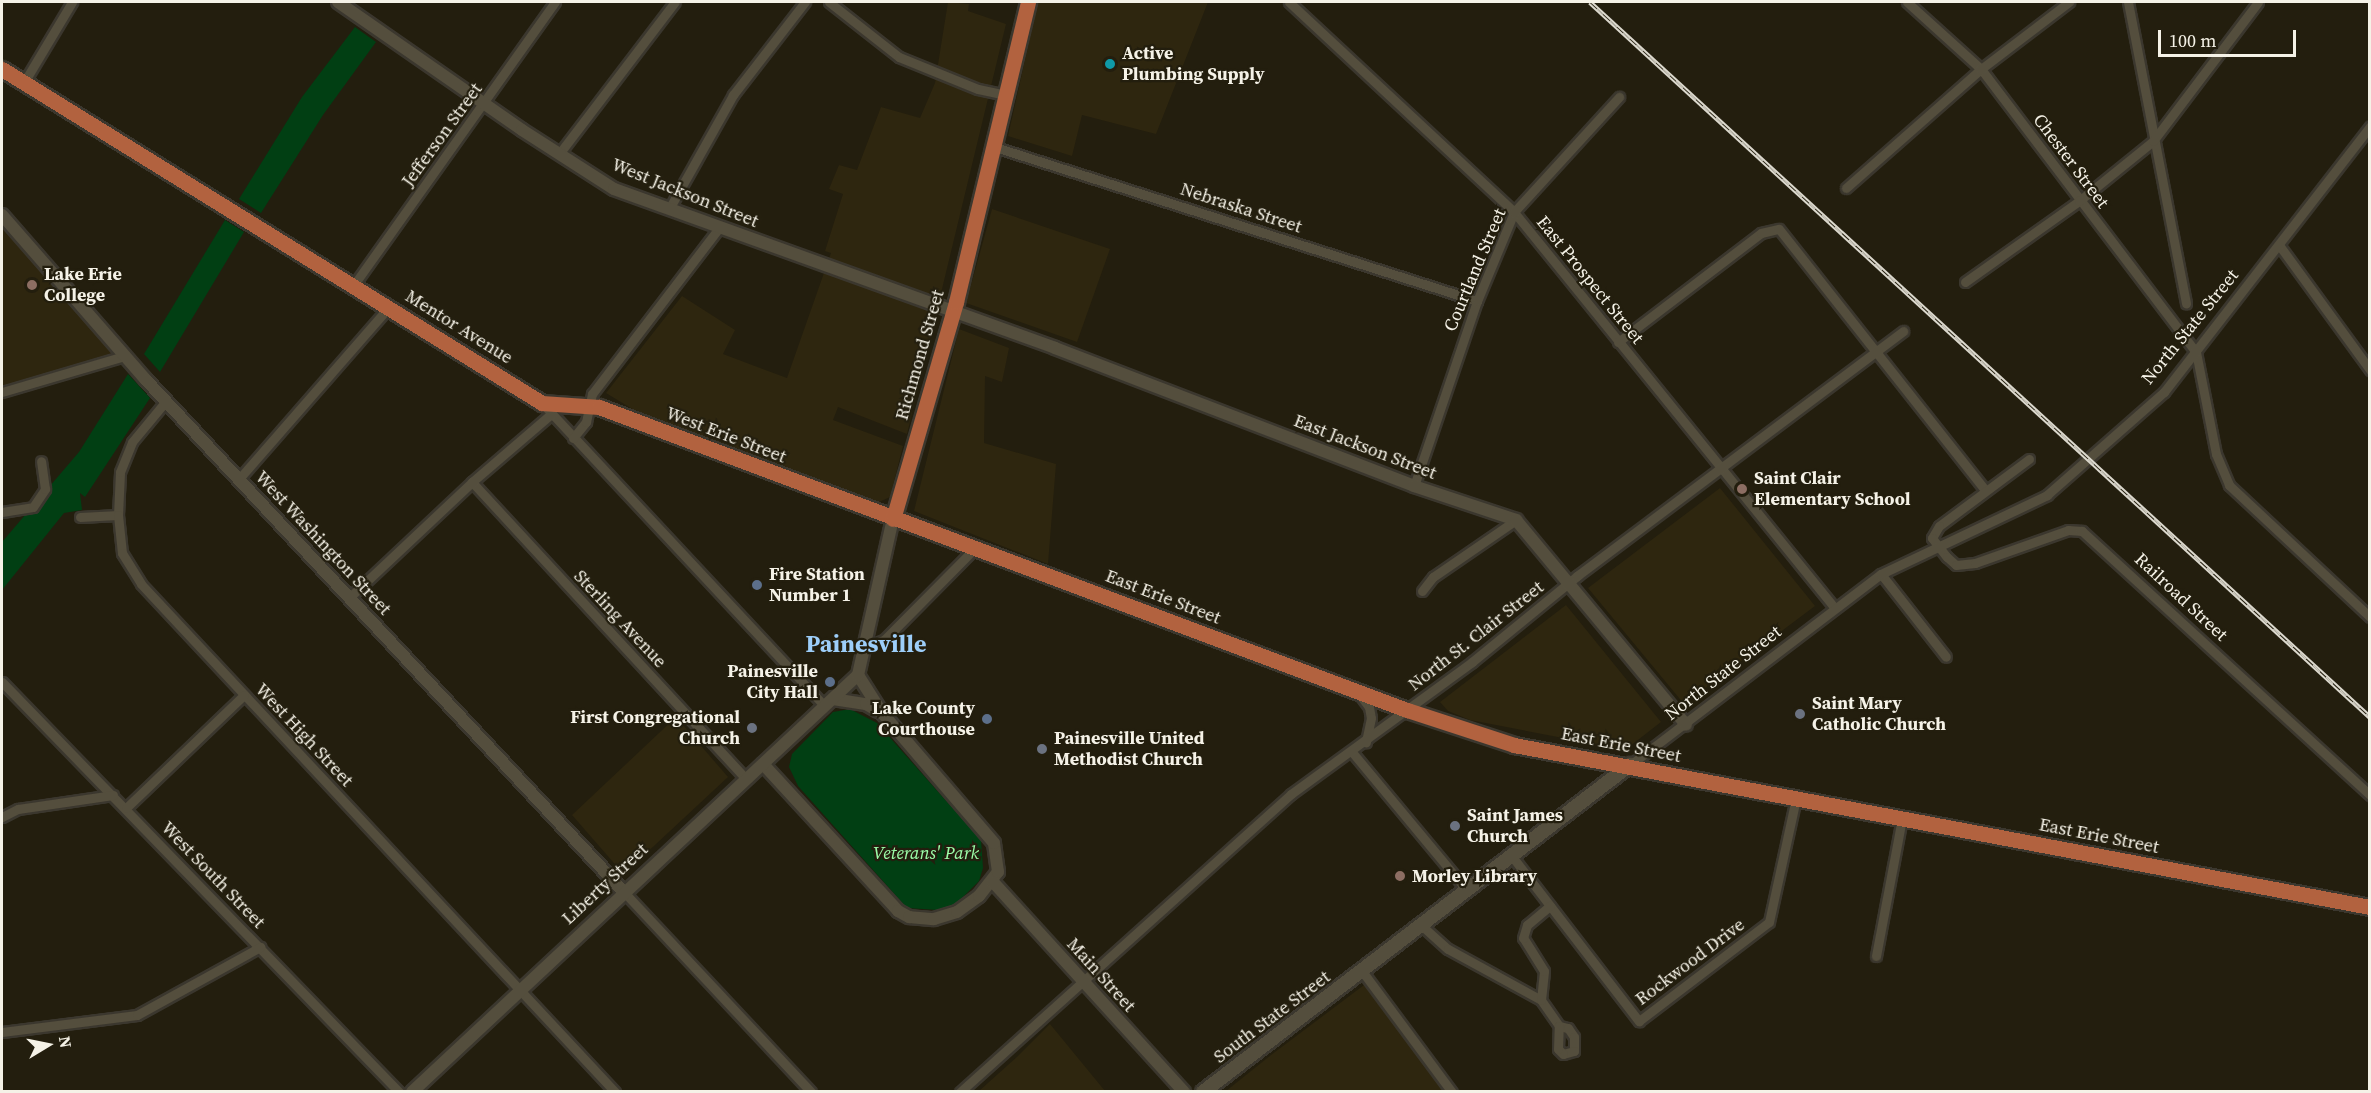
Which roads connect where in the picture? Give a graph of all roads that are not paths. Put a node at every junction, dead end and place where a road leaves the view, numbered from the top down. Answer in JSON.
{"nodes":[{"id":1,"x":72,"y":2,"type":"edge"},
{"id":2,"x":338,"y":2,"type":"edge"},
{"id":3,"x":555,"y":2,"type":"edge"},
{"id":4,"x":675,"y":2,"type":"edge"},
{"id":5,"x":804,"y":2,"type":"edge"},
{"id":6,"x":829,"y":2,"type":"edge"},
{"id":7,"x":1028,"y":2,"type":"edge"},
{"id":8,"x":1289,"y":2,"type":"edge"},
{"id":9,"x":1907,"y":2,"type":"edge"},
{"id":10,"x":2069,"y":2,"type":"edge"},
{"id":11,"x":2128,"y":2,"type":"edge"},
{"id":12,"x":2258,"y":2,"type":"edge"},
{"id":13,"x":2,"y":69,"type":"edge"},
{"id":14,"x":1981,"y":69,"type":"junction"},
{"id":15,"x":23,"y":84,"type":"junction"},
{"id":16,"x":1007,"y":94,"type":"junction"},
{"id":17,"x":1619,"y":97,"type":"dead end"},
{"id":18,"x":485,"y":104,"type":"junction"},
{"id":19,"x":2370,"y":126,"type":"edge"},
{"id":20,"x":2153,"y":141,"type":"junction"},
{"id":21,"x":995,"y":147,"type":"junction"},
{"id":22,"x":559,"y":154,"type":"junction"},
{"id":23,"x":1846,"y":188,"type":"dead end"},
{"id":24,"x":2079,"y":201,"type":"junction"},
{"id":25,"x":669,"y":209,"type":"junction"},
{"id":26,"x":1514,"y":212,"type":"junction"},
{"id":27,"x":2,"y":215,"type":"edge"},
{"id":28,"x":719,"y":228,"type":"junction"},
{"id":29,"x":2279,"y":245,"type":"junction"},
{"id":30,"x":1965,"y":282,"type":"dead end"},
{"id":31,"x":353,"y":286,"type":"junction"},
{"id":32,"x":1477,"y":301,"type":"junction"},
{"id":33,"x":2186,"y":303,"type":"dead end"},
{"id":34,"x":390,"y":306,"type":"junction"},
{"id":35,"x":952,"y":312,"type":"junction"},
{"id":36,"x":1903,"y":331,"type":"dead end"},
{"id":37,"x":1618,"y":342,"type":"junction"},
{"id":38,"x":1875,"y":349,"type":"junction"},
{"id":39,"x":2196,"y":352,"type":"junction"},
{"id":40,"x":124,"y":356,"type":"junction"},
{"id":41,"x":2370,"y":370,"type":"edge"},
{"id":42,"x":2,"y":392,"type":"edge"},
{"id":43,"x":166,"y":401,"type":"junction"},
{"id":44,"x":588,"y":406,"type":"junction"},
{"id":45,"x":546,"y":408,"type":"junction"},
{"id":46,"x":573,"y":438,"type":"junction"},
{"id":47,"x":2029,"y":459,"type":"dead end"},
{"id":48,"x":41,"y":461,"type":"dead end"},
{"id":49,"x":1721,"y":466,"type":"junction"},
{"id":50,"x":238,"y":480,"type":"junction"},
{"id":51,"x":472,"y":482,"type":"junction"},
{"id":52,"x":1413,"y":486,"type":"junction"},
{"id":53,"x":1986,"y":490,"type":"junction"},
{"id":54,"x":2,"y":512,"type":"edge"},
{"id":55,"x":117,"y":515,"type":"junction"},
{"id":56,"x":80,"y":517,"type":"dead end"},
{"id":57,"x":893,"y":519,"type":"junction"},
{"id":58,"x":1516,"y":520,"type":"junction"},
{"id":59,"x":1941,"y":546,"type":"junction"},
{"id":60,"x":976,"y":547,"type":"junction"},
{"id":61,"x":1881,"y":574,"type":"junction"},
{"id":62,"x":1569,"y":584,"type":"junction"},
{"id":63,"x":1422,"y":591,"type":"dead end"},
{"id":64,"x":350,"y":597,"type":"junction"},
{"id":65,"x":1834,"y":607,"type":"junction"},
{"id":66,"x":2370,"y":617,"type":"edge"},
{"id":67,"x":864,"y":648,"type":"junction"},
{"id":68,"x":1946,"y":657,"type":"dead end"},
{"id":69,"x":858,"y":675,"type":"junction"},
{"id":70,"x":2,"y":682,"type":"edge"},
{"id":71,"x":1356,"y":691,"type":"junction"},
{"id":72,"x":244,"y":695,"type":"junction"},
{"id":73,"x":829,"y":702,"type":"junction"},
{"id":74,"x":1407,"y":710,"type":"junction"},
{"id":75,"x":882,"y":713,"type":"junction"},
{"id":76,"x":1686,"y":725,"type":"junction"},
{"id":77,"x":1366,"y":742,"type":"junction"},
{"id":78,"x":1352,"y":752,"type":"junction"},
{"id":79,"x":763,"y":764,"type":"junction"},
{"id":80,"x":1630,"y":765,"type":"junction"},
{"id":81,"x":745,"y":778,"type":"junction"},
{"id":82,"x":113,"y":795,"type":"junction"},
{"id":83,"x":2370,"y":795,"type":"edge"},
{"id":84,"x":1796,"y":798,"type":"junction"},
{"id":85,"x":126,"y":808,"type":"junction"},
{"id":86,"x":2,"y":817,"type":"edge"},
{"id":87,"x":1902,"y":819,"type":"junction"},
{"id":88,"x":1511,"y":855,"type":"junction"},
{"id":89,"x":993,"y":882,"type":"junction"},
{"id":90,"x":1465,"y":888,"type":"junction"},
{"id":91,"x":623,"y":891,"type":"junction"},
{"id":92,"x":1550,"y":906,"type":"junction"},
{"id":93,"x":2370,"y":907,"type":"edge"},
{"id":94,"x":1421,"y":925,"type":"junction"},
{"id":95,"x":260,"y":947,"type":"junction"},
{"id":96,"x":1876,"y":956,"type":"dead end"},
{"id":97,"x":1362,"y":971,"type":"junction"},
{"id":98,"x":1083,"y":983,"type":"junction"},
{"id":99,"x":519,"y":990,"type":"junction"},
{"id":100,"x":1541,"y":1000,"type":"junction"},
{"id":101,"x":1559,"y":1026,"type":"dead end"},
{"id":102,"x":2,"y":1032,"type":"edge"},
{"id":103,"x":399,"y":1092,"type":"edge"},
{"id":104,"x":412,"y":1092,"type":"edge"},
{"id":105,"x":615,"y":1092,"type":"edge"},
{"id":106,"x":811,"y":1092,"type":"edge"},
{"id":107,"x":960,"y":1092,"type":"edge"},
{"id":108,"x":1184,"y":1092,"type":"edge"},
{"id":109,"x":1203,"y":1092,"type":"edge"},
{"id":110,"x":1452,"y":1092,"type":"edge"}],
"edges":[{"from":1,"to":15,"type":"street"},
{"from":2,"to":18,"type":"street","name":"West Jackson Street"},
{"from":3,"to":18,"type":"street","name":"Jefferson Street"},
{"from":4,"to":22,"type":"street"},
{"from":5,"to":25,"type":"street"},
{"from":6,"to":16,"type":"street"},
{"from":7,"to":16,"type":"main road","name":"Richmond Street"},
{"from":8,"to":26,"type":"street","name":"East Prospect Street"},
{"from":9,"to":14,"type":"street","name":"Chester Street"},
{"from":10,"to":14,"type":"street"},
{"from":11,"to":20,"type":"street"},
{"from":12,"to":20,"type":"street"},
{"from":13,"to":15,"type":"main road","name":"Mentor Avenue"},
{"from":14,"to":23,"type":"street"},
{"from":14,"to":24,"type":"street","name":"Chester Street"},
{"from":15,"to":31,"type":"main road","name":"Mentor Avenue"},
{"from":16,"to":21,"type":"main road","name":"Richmond Street"},
{"from":17,"to":26,"type":"street","name":"Courtland Street"},
{"from":18,"to":22,"type":"street","name":"West Jackson Street"},
{"from":18,"to":31,"type":"street","name":"Jefferson Street"},
{"from":19,"to":29,"type":"street","name":"North State Street"},
{"from":20,"to":24,"type":"street"},
{"from":20,"to":33,"type":"street"},
{"from":21,"to":32,"type":"street","name":"Nebraska Street"},
{"from":21,"to":35,"type":"main road","name":"Richmond Street"},
{"from":22,"to":25,"type":"street","name":"West Jackson Street"},
{"from":24,"to":30,"type":"street"},
{"from":24,"to":39,"type":"street","name":"Chester Street"},
{"from":25,"to":28,"type":"street","name":"West Jackson Street"},
{"from":26,"to":32,"type":"street","name":"Courtland Street"},
{"from":26,"to":37,"type":"street","name":"East Prospect Street"},
{"from":27,"to":40,"type":"street","name":"West Washington Street"},
{"from":28,"to":35,"type":"street","name":"West Jackson Street"},
{"from":28,"to":44,"type":"street"},
{"from":29,"to":39,"type":"street","name":"North State Street"},
{"from":29,"to":41,"type":"street"},
{"from":31,"to":34,"type":"main road","name":"Mentor Avenue"},
{"from":32,"to":52,"type":"street","name":"Courtland Street"},
{"from":34,"to":45,"type":"main road","name":"Mentor Avenue"},
{"from":34,"to":50,"type":"street"},
{"from":35,"to":52,"type":"street","name":"East Jackson Street"},
{"from":35,"to":57,"type":"main road","name":"Richmond Street"},
{"from":36,"to":38,"type":"street","name":"North St. Clair Street"},
{"from":37,"to":38,"type":"street"},
{"from":37,"to":49,"type":"street","name":"East Prospect Street"},
{"from":38,"to":49,"type":"street","name":"North St. Clair Street"},
{"from":38,"to":53,"type":"street"},
{"from":39,"to":59,"type":"street","name":"North State Street"},
{"from":39,"to":66,"type":"street"},
{"from":40,"to":42,"type":"street"},
{"from":40,"to":43,"type":"street","name":"West Washington Street"},
{"from":43,"to":50,"type":"street","name":"West Washington Street"},
{"from":43,"to":55,"type":"street","name":"West High Street"},
{"from":44,"to":45,"type":"main road","name":"West Erie Street"},
{"from":44,"to":46,"type":"street"},
{"from":44,"to":57,"type":"main road","name":"West Erie Street"},
{"from":45,"to":46,"type":"street","name":"Mentor Avenue"},
{"from":45,"to":51,"type":"street"},
{"from":46,"to":73,"type":"street","name":"Mentor Avenue"},
{"from":47,"to":53,"type":"street"},
{"from":48,"to":54,"type":"street"},
{"from":49,"to":62,"type":"street","name":"North St. Clair Street"},
{"from":49,"to":65,"type":"street","name":"East Prospect Street"},
{"from":50,"to":64,"type":"street","name":"West Washington Street"},
{"from":51,"to":64,"type":"street"},
{"from":51,"to":81,"type":"street","name":"Sterling Avenue"},
{"from":52,"to":58,"type":"street","name":"East Jackson Street"},
{"from":53,"to":59,"type":"street"},
{"from":55,"to":56,"type":"street"},
{"from":55,"to":72,"type":"street","name":"West High Street"},
{"from":57,"to":60,"type":"main road","name":"East Erie Street"},
{"from":57,"to":67,"type":"street","name":"Richmond Street"},
{"from":58,"to":62,"type":"street"},
{"from":58,"to":63,"type":"street"},
{"from":59,"to":61,"type":"street","name":"North State Street"},
{"from":59,"to":83,"type":"street","name":"Railroad Street"},
{"from":60,"to":67,"type":"street"},
{"from":60,"to":71,"type":"main road","name":"East Erie Street"},
{"from":61,"to":65,"type":"street","name":"North State Street"},
{"from":61,"to":68,"type":"street"},
{"from":62,"to":74,"type":"street","name":"North St. Clair Street"},
{"from":62,"to":76,"type":"street"},
{"from":64,"to":91,"type":"street","name":"West Washington Street"},
{"from":65,"to":76,"type":"street","name":"North State Street"},
{"from":67,"to":69,"type":"street","name":"Richmond Street"},
{"from":69,"to":73,"type":"street"},
{"from":69,"to":75,"type":"street"},
{"from":70,"to":82,"type":"street","name":"West South Street"},
{"from":71,"to":74,"type":"main road","name":"East Erie Street"},
{"from":71,"to":77,"type":"street"},
{"from":72,"to":85,"type":"street"},
{"from":72,"to":99,"type":"street","name":"West High Street"},
{"from":73,"to":75,"type":"street"},
{"from":73,"to":79,"type":"street","name":"Liberty Street"},
{"from":74,"to":77,"type":"street","name":"North St. Clair Street"},
{"from":74,"to":80,"type":"main road","name":"East Erie Street"},
{"from":75,"to":89,"type":"street"},
{"from":76,"to":80,"type":"street","name":"North State Street"},
{"from":77,"to":78,"type":"street","name":"North St. Clair Street"},
{"from":78,"to":90,"type":"street"},
{"from":78,"to":98,"type":"street","name":"North St. Clair Street"},
{"from":79,"to":81,"type":"street","name":"Liberty Street"},
{"from":79,"to":89,"type":"street"},
{"from":80,"to":84,"type":"main road","name":"East Erie Street"},
{"from":80,"to":88,"type":"main road","name":"North State Street"},
{"from":81,"to":91,"type":"street","name":"Liberty Street"},
{"from":82,"to":85,"type":"street","name":"West South Street"},
{"from":82,"to":86,"type":"street"},
{"from":84,"to":87,"type":"main road","name":"East Erie Street"},
{"from":84,"to":92,"type":"street","name":"Rockwood Drive"},
{"from":85,"to":95,"type":"street","name":"West South Street"},
{"from":87,"to":93,"type":"main road","name":"East Erie Street"},
{"from":87,"to":96,"type":"street"},
{"from":88,"to":90,"type":"main road","name":"North State Street"},
{"from":88,"to":92,"type":"street","name":"Rockwood Drive"},
{"from":89,"to":98,"type":"street","name":"Main Street"},
{"from":90,"to":94,"type":"main road","name":"North State Street"},
{"from":91,"to":99,"type":"street","name":"Liberty Street"},
{"from":91,"to":106,"type":"street"},
{"from":92,"to":100,"type":"street"},
{"from":94,"to":97,"type":"main road","name":"North State Street"},
{"from":94,"to":100,"type":"street"},
{"from":95,"to":102,"type":"street"},
{"from":95,"to":103,"type":"street","name":"West South Street"},
{"from":97,"to":109,"type":"main road","name":"South State Street"},
{"from":97,"to":110,"type":"street"},
{"from":98,"to":107,"type":"street","name":"North St. Clair Street"},
{"from":98,"to":108,"type":"street","name":"Main Street"},
{"from":99,"to":104,"type":"street","name":"Liberty Street"},
{"from":99,"to":105,"type":"street","name":"West High Street"},
{"from":100,"to":101,"type":"street"}]}
